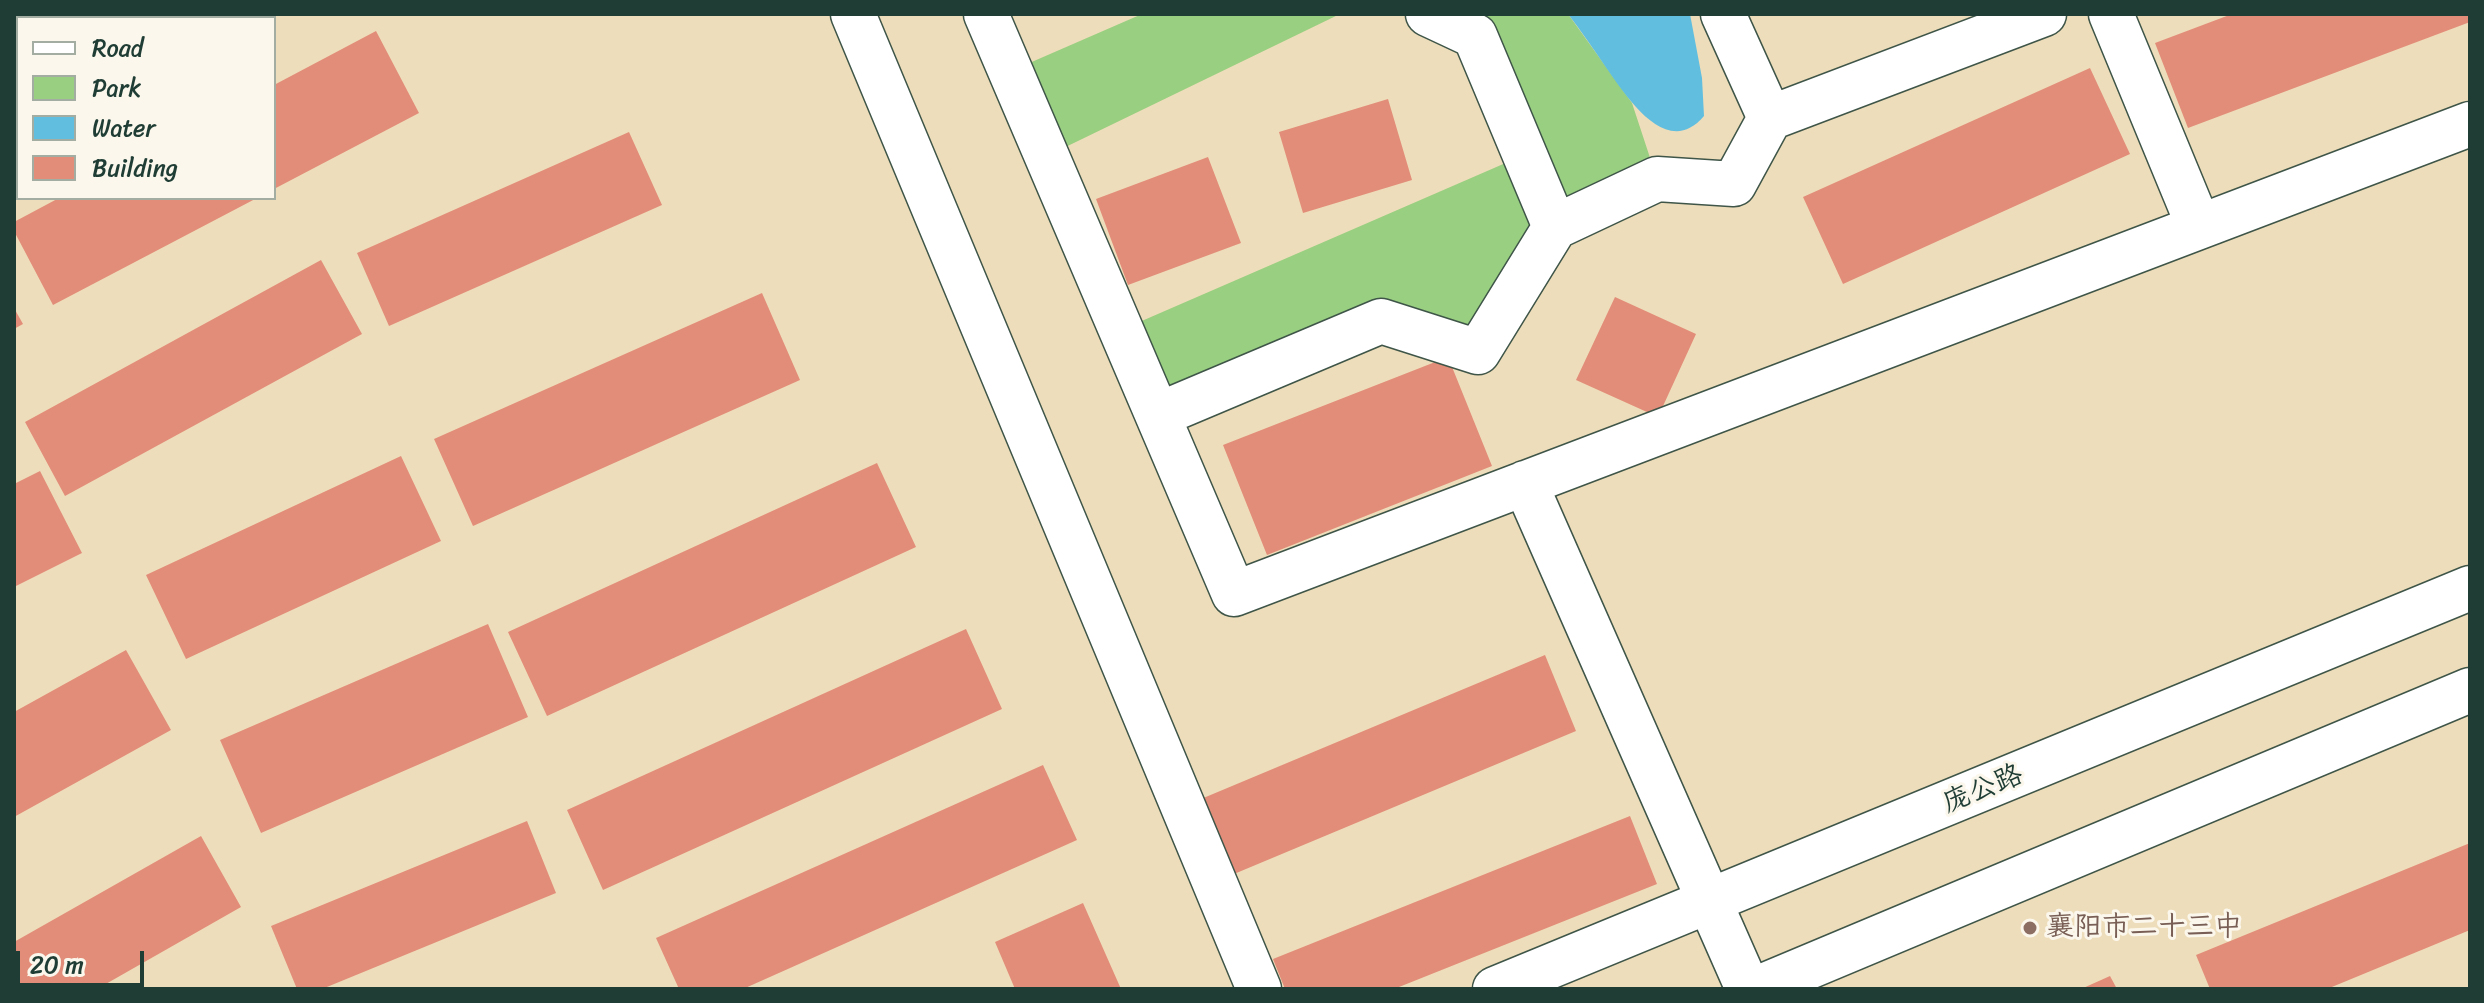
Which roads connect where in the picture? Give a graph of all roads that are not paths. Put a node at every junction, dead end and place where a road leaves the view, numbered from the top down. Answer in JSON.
{"nodes":[{"id":1,"x":853,"y":14,"type":"edge"},
{"id":2,"x":986,"y":14,"type":"edge"},
{"id":3,"x":1428,"y":14,"type":"edge"},
{"id":4,"x":1723,"y":14,"type":"edge"},
{"id":5,"x":2044,"y":14,"type":"edge"},
{"id":6,"x":2111,"y":14,"type":"edge"},
{"id":7,"x":1770,"y":118,"type":"junction"},
{"id":8,"x":2470,"y":124,"type":"edge"},
{"id":9,"x":1555,"y":227,"type":"junction"},
{"id":10,"x":2199,"y":227,"type":"junction"},
{"id":11,"x":1158,"y":415,"type":"junction"},
{"id":12,"x":1525,"y":483,"type":"junction"},
{"id":13,"x":2470,"y":588,"type":"edge"},
{"id":14,"x":2470,"y":690,"type":"edge"},
{"id":15,"x":1710,"y":902,"type":"junction"},
{"id":16,"x":1259,"y":989,"type":"edge"},
{"id":17,"x":1495,"y":989,"type":"edge"},
{"id":18,"x":1748,"y":989,"type":"edge"},
{"id":19,"x":1756,"y":989,"type":"edge"}],
"edges":[{"from":1,"to":16,"type":"main road"},
{"from":2,"to":11,"type":"main road"},
{"from":3,"to":9,"type":"main road"},
{"from":4,"to":7,"type":"main road"},
{"from":5,"to":7,"type":"main road"},
{"from":6,"to":10,"type":"main road"},
{"from":7,"to":9,"type":"main road"},
{"from":8,"to":10,"type":"main road"},
{"from":9,"to":11,"type":"main road"},
{"from":10,"to":12,"type":"main road"},
{"from":11,"to":12,"type":"main road"},
{"from":12,"to":15,"type":"main road"},
{"from":13,"to":15,"type":"main road","name":"庞公路"},
{"from":14,"to":19,"type":"main road"},
{"from":15,"to":17,"type":"main road","name":"庞公路"},
{"from":15,"to":18,"type":"main road"}]}
